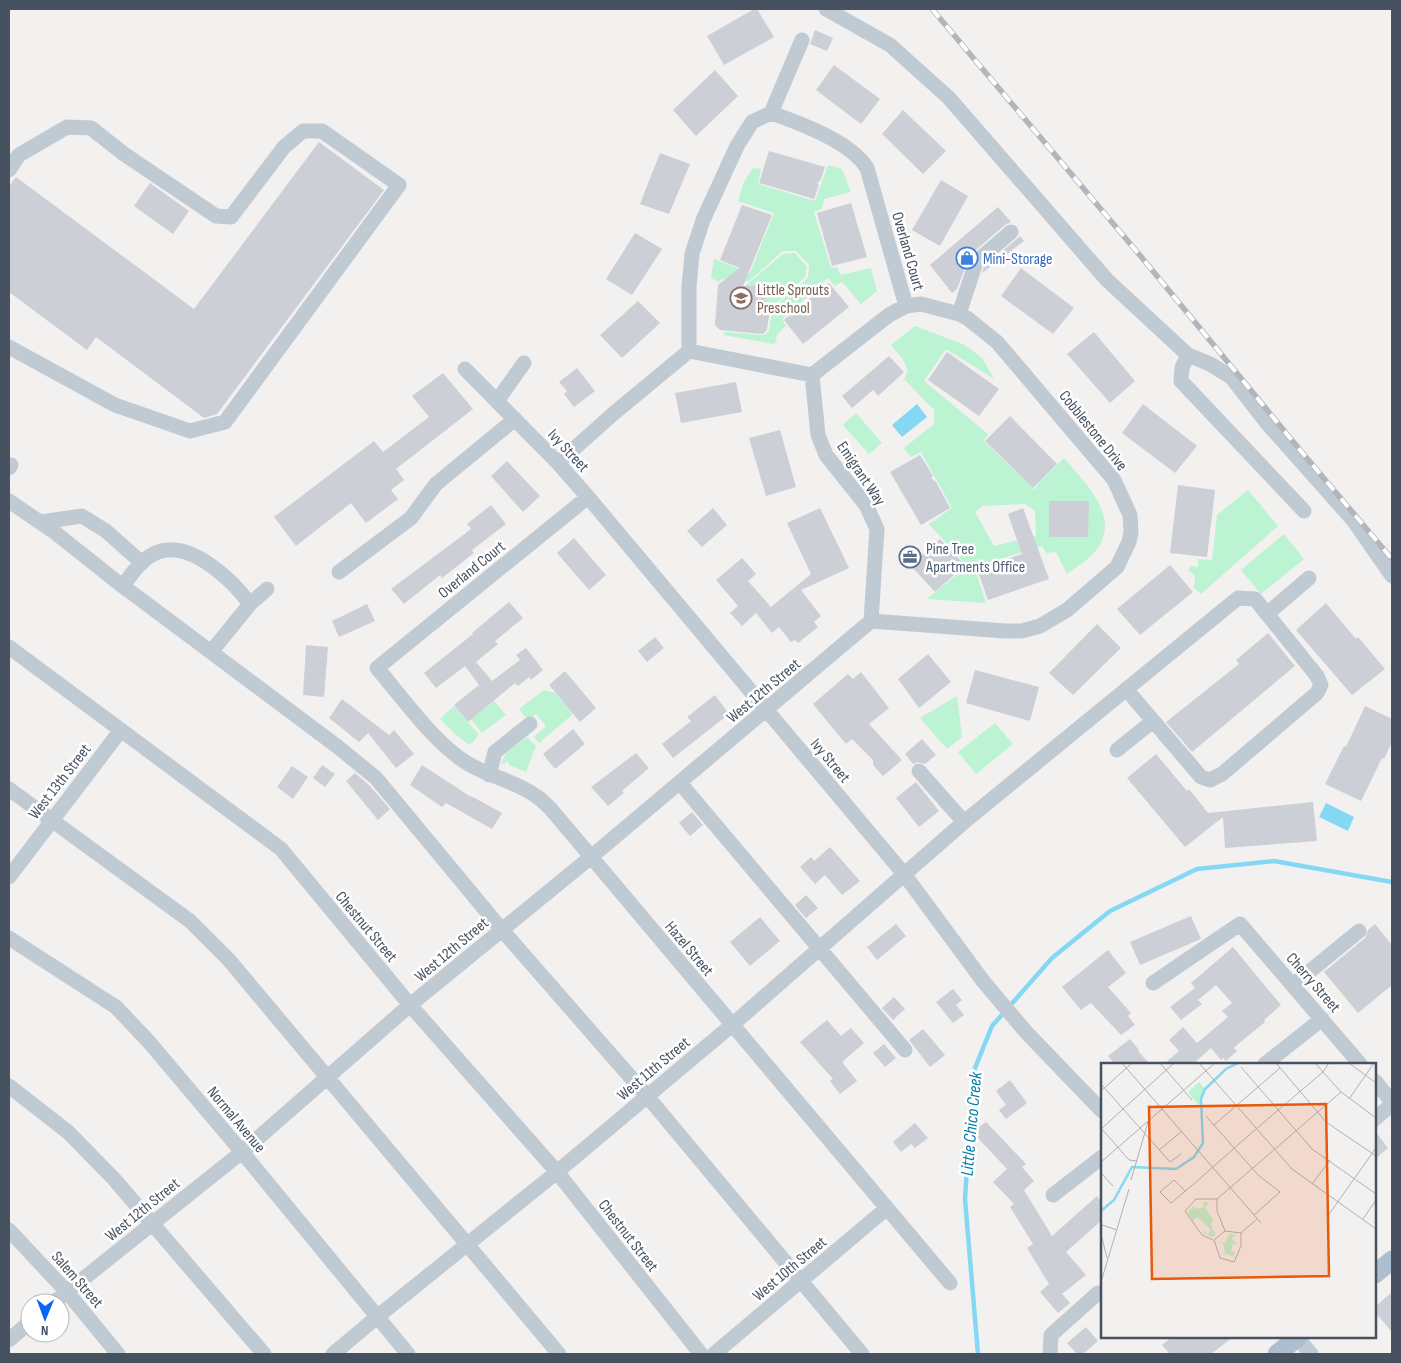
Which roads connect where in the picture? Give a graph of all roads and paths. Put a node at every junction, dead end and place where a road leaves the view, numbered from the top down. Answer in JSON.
{"nodes":[{"id":1,"x":826,"y":9,"type":"edge"},
{"id":2,"x":802,"y":40,"type":"dead end"},
{"id":3,"x":771,"y":113,"type":"junction"},
{"id":4,"x":9,"y":170,"type":"edge"},
{"id":5,"x":1011,"y":232,"type":"dead end"},
{"id":6,"x":906,"y":306,"type":"junction"},
{"id":7,"x":959,"y":314,"type":"junction"},
{"id":8,"x":9,"y":347,"type":"edge"},
{"id":9,"x":689,"y":351,"type":"junction"},
{"id":10,"x":1188,"y":355,"type":"junction"},
{"id":11,"x":524,"y":363,"type":"dead end"},
{"id":12,"x":465,"y":370,"type":"dead end"},
{"id":13,"x":812,"y":375,"type":"junction"},
{"id":14,"x":497,"y":401,"type":"junction"},
{"id":15,"x":515,"y":419,"type":"junction"},
{"id":16,"x":558,"y":463,"type":"junction"},
{"id":17,"x":588,"y":496,"type":"junction"},
{"id":18,"x":9,"y":501,"type":"edge"},
{"id":19,"x":1304,"y":511,"type":"dead end"},
{"id":20,"x":40,"y":522,"type":"junction"},
{"id":21,"x":142,"y":562,"type":"junction"},
{"id":22,"x":339,"y":572,"type":"dead end"},
{"id":23,"x":1392,"y":576,"type":"edge"},
{"id":24,"x":1309,"y":578,"type":"dead end"},
{"id":25,"x":123,"y":586,"type":"junction"},
{"id":26,"x":267,"y":589,"type":"dead end"},
{"id":27,"x":250,"y":604,"type":"junction"},
{"id":28,"x":1267,"y":614,"type":"junction"},
{"id":29,"x":871,"y":621,"type":"junction"},
{"id":30,"x":9,"y":647,"type":"edge"},
{"id":31,"x":211,"y":652,"type":"junction"},
{"id":32,"x":377,"y":668,"type":"joint"},
{"id":33,"x":1126,"y":689,"type":"junction"},
{"id":34,"x":766,"y":710,"type":"junction"},
{"id":35,"x":1153,"y":720,"type":"junction"},
{"id":36,"x":530,"y":724,"type":"dead end"},
{"id":37,"x":120,"y":730,"type":"junction"},
{"id":38,"x":1117,"y":750,"type":"dead end"},
{"id":39,"x":919,"y":771,"type":"dead end"},
{"id":40,"x":489,"y":774,"type":"junction"},
{"id":41,"x":680,"y":783,"type":"junction"},
{"id":42,"x":9,"y":789,"type":"edge"},
{"id":43,"x":50,"y":820,"type":"junction"},
{"id":44,"x":964,"y":822,"type":"junction"},
{"id":45,"x":591,"y":857,"type":"junction"},
{"id":46,"x":904,"y":874,"type":"junction"},
{"id":47,"x":9,"y":877,"type":"edge"},
{"id":48,"x":502,"y":930,"type":"junction"},
{"id":49,"x":1359,"y":931,"type":"dead end"},
{"id":50,"x":9,"y":938,"type":"edge"},
{"id":51,"x":819,"y":948,"type":"junction"},
{"id":52,"x":1154,"y":983,"type":"dead end"},
{"id":53,"x":1293,"y":985,"type":"junction"},
{"id":54,"x":410,"y":1005,"type":"junction"},
{"id":55,"x":1322,"y":1019,"type":"junction"},
{"id":56,"x":732,"y":1025,"type":"junction"},
{"id":57,"x":905,"y":1050,"type":"dead end"},
{"id":58,"x":1266,"y":1063,"type":"edge"},
{"id":59,"x":1359,"y":1063,"type":"edge"},
{"id":60,"x":326,"y":1078,"type":"junction"},
{"id":61,"x":1376,"y":1082,"type":"edge"},
{"id":62,"x":9,"y":1086,"type":"edge"},
{"id":63,"x":648,"y":1096,"type":"junction"},
{"id":64,"x":1392,"y":1103,"type":"edge"},
{"id":65,"x":1101,"y":1110,"type":"edge"},
{"id":66,"x":1376,"y":1117,"type":"edge"},
{"id":67,"x":242,"y":1152,"type":"junction"},
{"id":68,"x":1101,"y":1158,"type":"edge"},
{"id":69,"x":558,"y":1172,"type":"junction"},
{"id":70,"x":1053,"y":1194,"type":"dead end"},
{"id":71,"x":887,"y":1208,"type":"junction"},
{"id":72,"x":151,"y":1224,"type":"junction"},
{"id":73,"x":9,"y":1230,"type":"edge"},
{"id":74,"x":467,"y":1245,"type":"junction"},
{"id":75,"x":1392,"y":1260,"type":"edge"},
{"id":76,"x":1376,"y":1273,"type":"edge"},
{"id":77,"x":801,"y":1281,"type":"junction"},
{"id":78,"x":950,"y":1283,"type":"dead end"},
{"id":79,"x":67,"y":1292,"type":"junction"},
{"id":80,"x":1098,"y":1293,"type":"dead end"},
{"id":81,"x":377,"y":1317,"type":"junction"},
{"id":82,"x":20,"y":1331,"type":"edge"},
{"id":83,"x":1296,"y":1338,"type":"edge"},
{"id":84,"x":1298,"y":1338,"type":"edge"},
{"id":85,"x":9,"y":1340,"type":"edge"},
{"id":86,"x":118,"y":1354,"type":"edge"},
{"id":87,"x":264,"y":1354,"type":"edge"},
{"id":88,"x":334,"y":1354,"type":"edge"},
{"id":89,"x":408,"y":1354,"type":"edge"},
{"id":90,"x":560,"y":1354,"type":"edge"},
{"id":91,"x":701,"y":1354,"type":"edge"},
{"id":92,"x":714,"y":1354,"type":"edge"},
{"id":93,"x":862,"y":1354,"type":"edge"},
{"id":94,"x":1050,"y":1354,"type":"edge"},
{"id":95,"x":1277,"y":1354,"type":"edge"},
{"id":96,"x":1311,"y":1354,"type":"edge"}],
"edges":[{"from":1,"to":10,"type":"street"},
{"from":2,"to":3,"type":"street"},
{"from":3,"to":6,"type":"street","name":"Overland Court"},
{"from":3,"to":9,"type":"street"},
{"from":4,"to":8,"type":"street"},
{"from":5,"to":7,"type":"street"},
{"from":6,"to":7,"type":"street","name":"Cobblestone Drive"},
{"from":6,"to":13,"type":"street","name":"Overland Court"},
{"from":7,"to":29,"type":"street","name":"Cobblestone Drive"},
{"from":9,"to":13,"type":"street"},
{"from":9,"to":16,"type":"street"},
{"from":10,"to":19,"type":"street"},
{"from":10,"to":23,"type":"street"},
{"from":11,"to":14,"type":"street"},
{"from":12,"to":14,"type":"street","name":"Ivy Street"},
{"from":13,"to":29,"type":"street","name":"Emigrant Way"},
{"from":14,"to":15,"type":"street","name":"Ivy Street"},
{"from":15,"to":16,"type":"street","name":"Ivy Street"},
{"from":15,"to":22,"type":"street"},
{"from":16,"to":17,"type":"street","name":"Ivy Street"},
{"from":17,"to":32,"type":"street","name":"Overland Court"},
{"from":17,"to":34,"type":"street","name":"Ivy Street"},
{"from":18,"to":20,"type":"street"},
{"from":20,"to":21,"type":"street"},
{"from":20,"to":25,"type":"street"},
{"from":21,"to":25,"type":"street"},
{"from":21,"to":27,"type":"street"},
{"from":24,"to":28,"type":"street"},
{"from":25,"to":31,"type":"street"},
{"from":26,"to":27,"type":"street"},
{"from":27,"to":31,"type":"street"},
{"from":28,"to":33,"type":"street","name":"West 11th Street"},
{"from":28,"to":35,"type":"street","name":"West 11th Street"},
{"from":29,"to":34,"type":"street","name":"West 12th Street"},
{"from":30,"to":37,"type":"street","name":"Chestnut Street"},
{"from":31,"to":48,"type":"street"},
{"from":32,"to":40,"type":"street","name":"Hazel Street"},
{"from":33,"to":35,"type":"street"},
{"from":33,"to":44,"type":"street","name":"West 11th Street"},
{"from":34,"to":41,"type":"street","name":"West 12th Street"},
{"from":34,"to":46,"type":"street","name":"Ivy Street"},
{"from":35,"to":38,"type":"street"},
{"from":36,"to":40,"type":"street"},
{"from":37,"to":43,"type":"street","name":"West 13th Street"},
{"from":37,"to":54,"type":"street","name":"Chestnut Street"},
{"from":39,"to":44,"type":"street"},
{"from":40,"to":45,"type":"street","name":"Hazel Street"},
{"from":41,"to":45,"type":"street","name":"West 12th Street"},
{"from":41,"to":51,"type":"street"},
{"from":42,"to":43,"type":"street"},
{"from":43,"to":47,"type":"street","name":"West 13th Street"},
{"from":43,"to":60,"type":"street"},
{"from":44,"to":46,"type":"street","name":"West 11th Street"},
{"from":45,"to":48,"type":"street","name":"West 12th Street"},
{"from":45,"to":56,"type":"street","name":"Hazel Street"},
{"from":46,"to":51,"type":"street","name":"West 11th Street"},
{"from":46,"to":65,"type":"street","name":"Ivy Street"},
{"from":48,"to":54,"type":"street","name":"West 12th Street"},
{"from":48,"to":63,"type":"street"},
{"from":49,"to":53,"type":"street"},
{"from":50,"to":67,"type":"street","name":"Normal Avenue"},
{"from":51,"to":56,"type":"street","name":"West 11th Street"},
{"from":51,"to":57,"type":"street"},
{"from":52,"to":53,"type":"street","name":"Cherry Street"},
{"from":53,"to":55,"type":"street","name":"Cherry Street"},
{"from":54,"to":60,"type":"street","name":"West 12th Street"},
{"from":54,"to":69,"type":"street","name":"Chestnut Street"},
{"from":55,"to":58,"type":"street"},
{"from":55,"to":59,"type":"street","name":"Cherry Street"},
{"from":56,"to":63,"type":"street","name":"West 11th Street"},
{"from":56,"to":71,"type":"street","name":"Hazel Street"},
{"from":60,"to":67,"type":"street","name":"West 12th Street"},
{"from":60,"to":74,"type":"street"},
{"from":61,"to":64,"type":"street"},
{"from":62,"to":72,"type":"street"},
{"from":63,"to":69,"type":"street","name":"West 11th Street"},
{"from":63,"to":77,"type":"street"},
{"from":64,"to":66,"type":"street"},
{"from":67,"to":72,"type":"street","name":"West 12th Street"},
{"from":67,"to":81,"type":"street","name":"Normal Avenue"},
{"from":68,"to":70,"type":"street"},
{"from":69,"to":74,"type":"street","name":"West 11th Street"},
{"from":69,"to":91,"type":"street","name":"Chestnut Street"},
{"from":71,"to":77,"type":"street","name":"West 10th Street"},
{"from":71,"to":78,"type":"street","name":"Hazel Street"},
{"from":72,"to":79,"type":"street","name":"West 12th Street"},
{"from":72,"to":87,"type":"street"},
{"from":73,"to":79,"type":"street","name":"Salem Street"},
{"from":74,"to":81,"type":"street","name":"West 11th Street"},
{"from":74,"to":90,"type":"street"},
{"from":75,"to":76,"type":"main road"},
{"from":77,"to":92,"type":"street","name":"West 10th Street"},
{"from":77,"to":93,"type":"street"},
{"from":79,"to":86,"type":"street","name":"Salem Street"},
{"from":80,"to":94,"type":"street"},
{"from":81,"to":88,"type":"street","name":"West 11th Street"},
{"from":81,"to":89,"type":"street","name":"Normal Avenue"},
{"from":82,"to":85,"type":"street"},
{"from":83,"to":95,"type":"main road"},
{"from":84,"to":96,"type":"street"}]}
